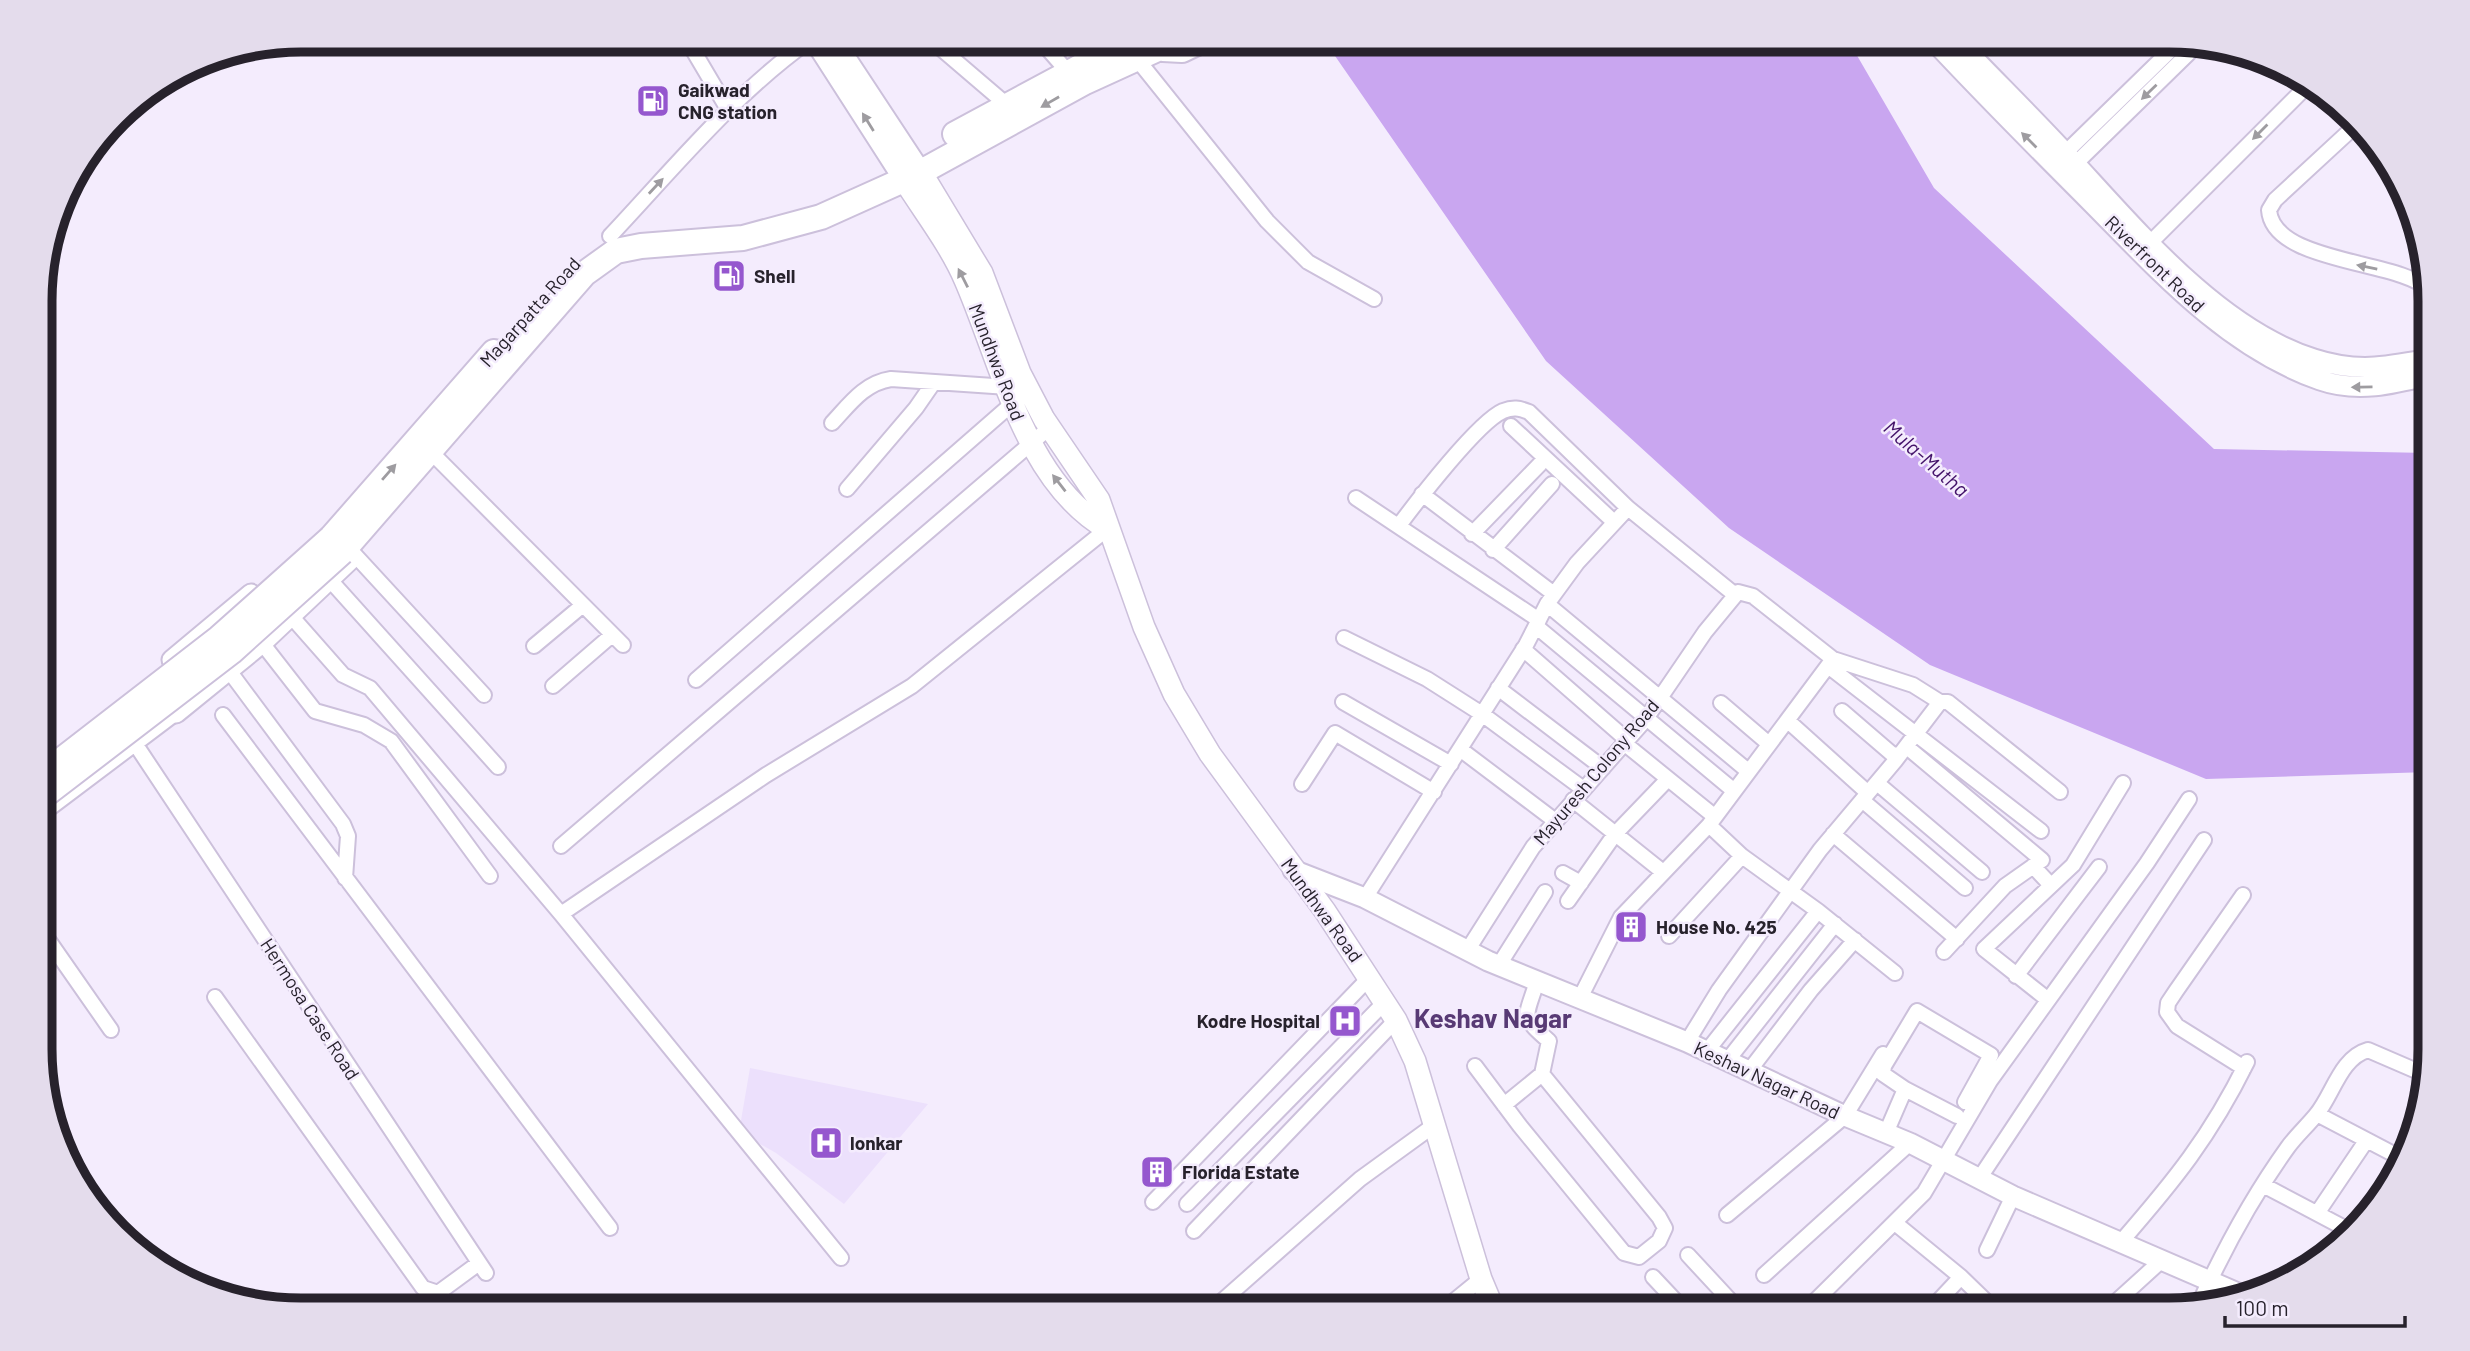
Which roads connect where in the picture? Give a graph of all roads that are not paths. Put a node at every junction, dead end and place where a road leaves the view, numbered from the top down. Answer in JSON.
{"nodes":[{"id":1,"x":699,"y":52,"type":"edge"},
{"id":2,"x":798,"y":52,"type":"edge"},
{"id":3,"x":821,"y":52,"type":"edge"},
{"id":4,"x":841,"y":52,"type":"edge"},
{"id":5,"x":945,"y":52,"type":"edge"},
{"id":6,"x":1050,"y":52,"type":"edge"},
{"id":7,"x":1115,"y":52,"type":"edge"},
{"id":8,"x":1122,"y":52,"type":"edge"},
{"id":9,"x":1134,"y":52,"type":"edge"},
{"id":10,"x":1946,"y":52,"type":"edge"},
{"id":11,"x":1966,"y":52,"type":"edge"},
{"id":12,"x":2169,"y":52,"type":"edge"},
{"id":13,"x":2188,"y":53,"type":"edge"},
{"id":14,"x":1068,"y":72,"type":"junction"},
{"id":15,"x":2303,"y":91,"type":"edge"},
{"id":16,"x":1007,"y":105,"type":"junction"},
{"id":17,"x":729,"y":111,"type":"junction"},
{"id":18,"x":2350,"y":131,"type":"edge"},
{"id":19,"x":2064,"y":164,"type":"junction"},
{"id":20,"x":909,"y":169,"type":"junction"},
{"id":21,"x":610,"y":236,"type":"junction"},
{"id":22,"x":2146,"y":247,"type":"junction"},
{"id":23,"x":2417,"y":281,"type":"edge"},
{"id":24,"x":1374,"y":299,"type":"dead end"},
{"id":25,"x":2418,"y":361,"type":"edge"},
{"id":26,"x":2418,"y":378,"type":"edge"},
{"id":27,"x":934,"y":382,"type":"junction"},
{"id":28,"x":1011,"y":395,"type":"junction"},
{"id":29,"x":832,"y":423,"type":"dead end"},
{"id":30,"x":1511,"y":426,"type":"dead end"},
{"id":31,"x":1049,"y":428,"type":"junction"},
{"id":32,"x":1031,"y":443,"type":"junction"},
{"id":33,"x":430,"y":451,"type":"junction"},
{"id":34,"x":1540,"y":464,"type":"dead end"},
{"id":35,"x":1552,"y":484,"type":"dead end"},
{"id":36,"x":847,"y":489,"type":"dead end"},
{"id":37,"x":1422,"y":494,"type":"junction"},
{"id":38,"x":1356,"y":498,"type":"dead end"},
{"id":39,"x":1628,"y":508,"type":"junction"},
{"id":40,"x":1614,"y":522,"type":"junction"},
{"id":41,"x":1400,"y":524,"type":"junction"},
{"id":42,"x":1107,"y":529,"type":"junction"},
{"id":43,"x":1472,"y":534,"type":"junction"},
{"id":44,"x":346,"y":541,"type":"junction"},
{"id":45,"x":1493,"y":550,"type":"junction"},
{"id":46,"x":330,"y":580,"type":"junction"},
{"id":47,"x":1734,"y":594,"type":"junction"},
{"id":48,"x":1551,"y":599,"type":"junction"},
{"id":49,"x":583,"y":605,"type":"junction"},
{"id":50,"x":291,"y":616,"type":"junction"},
{"id":51,"x":1538,"y":623,"type":"junction"},
{"id":52,"x":1344,"y":638,"type":"dead end"},
{"id":53,"x":262,"y":643,"type":"junction"},
{"id":54,"x":534,"y":646,"type":"dead end"},
{"id":55,"x":1523,"y":649,"type":"junction"},
{"id":56,"x":1830,"y":663,"type":"junction"},
{"id":57,"x":230,"y":672,"type":"junction"},
{"id":58,"x":149,"y":678,"type":"junction"},
{"id":59,"x":696,"y":680,"type":"dead end"},
{"id":60,"x":553,"y":686,"type":"dead end"},
{"id":61,"x":1498,"y":688,"type":"junction"},
{"id":62,"x":484,"y":695,"type":"dead end"},
{"id":63,"x":1660,"y":695,"type":"junction"},
{"id":64,"x":1343,"y":702,"type":"dead end"},
{"id":65,"x":1940,"y":702,"type":"junction"},
{"id":66,"x":1721,"y":703,"type":"dead end"},
{"id":67,"x":1842,"y":711,"type":"dead end"},
{"id":68,"x":176,"y":713,"type":"junction"},
{"id":69,"x":1482,"y":714,"type":"junction"},
{"id":70,"x":223,"y":715,"type":"dead end"},
{"id":71,"x":1645,"y":720,"type":"junction"},
{"id":72,"x":1788,"y":721,"type":"junction"},
{"id":73,"x":1916,"y":732,"type":"junction"},
{"id":74,"x":1626,"y":741,"type":"junction"},
{"id":75,"x":135,"y":744,"type":"junction"},
{"id":76,"x":1769,"y":744,"type":"junction"},
{"id":77,"x":1460,"y":749,"type":"junction"},
{"id":78,"x":1903,"y":751,"type":"junction"},
{"id":79,"x":52,"y":755,"type":"edge"},
{"id":80,"x":1451,"y":764,"type":"junction"},
{"id":81,"x":498,"y":766,"type":"dead end"},
{"id":82,"x":52,"y":768,"type":"edge"},
{"id":83,"x":1603,"y":768,"type":"junction"},
{"id":84,"x":1748,"y":771,"type":"junction"},
{"id":85,"x":1667,"y":780,"type":"junction"},
{"id":86,"x":2123,"y":783,"type":"dead end"},
{"id":87,"x":1302,"y":784,"type":"dead end"},
{"id":88,"x":1582,"y":788,"type":"junction"},
{"id":89,"x":52,"y":790,"type":"edge"},
{"id":90,"x":1733,"y":790,"type":"junction"},
{"id":91,"x":1986,"y":790,"type":"junction"},
{"id":92,"x":1434,"y":792,"type":"junction"},
{"id":93,"x":1869,"y":792,"type":"junction"},
{"id":94,"x":2060,"y":792,"type":"dead end"},
{"id":95,"x":2189,"y":799,"type":"dead end"},
{"id":96,"x":1573,"y":800,"type":"junction"},
{"id":97,"x":1974,"y":804,"type":"junction"},
{"id":98,"x":52,"y":807,"type":"edge"},
{"id":99,"x":1554,"y":820,"type":"junction"},
{"id":100,"x":1711,"y":821,"type":"junction"},
{"id":101,"x":2041,"y":831,"type":"dead end"},
{"id":102,"x":1615,"y":834,"type":"junction"},
{"id":103,"x":1833,"y":834,"type":"junction"},
{"id":104,"x":2204,"y":840,"type":"dead end"},
{"id":105,"x":561,"y":846,"type":"dead end"},
{"id":106,"x":1742,"y":856,"type":"junction"},
{"id":107,"x":2033,"y":866,"type":"junction"},
{"id":108,"x":2099,"y":867,"type":"dead end"},
{"id":109,"x":1293,"y":870,"type":"junction"},
{"id":110,"x":1663,"y":872,"type":"junction"},
{"id":111,"x":1982,"y":872,"type":"dead end"},
{"id":112,"x":1563,"y":873,"type":"dead end"},
{"id":113,"x":490,"y":876,"type":"dead end"},
{"id":114,"x":345,"y":878,"type":"junction"},
{"id":115,"x":2046,"y":880,"type":"dead end"},
{"id":116,"x":1581,"y":883,"type":"junction"},
{"id":117,"x":1965,"y":888,"type":"dead end"},
{"id":118,"x":1790,"y":891,"type":"junction"},
{"id":119,"x":1545,"y":892,"type":"dead end"},
{"id":120,"x":2243,"y":895,"type":"dead end"},
{"id":121,"x":1365,"y":898,"type":"junction"},
{"id":122,"x":1569,"y":901,"type":"dead end"},
{"id":123,"x":1818,"y":911,"type":"junction"},
{"id":124,"x":561,"y":914,"type":"junction"},
{"id":125,"x":1835,"y":924,"type":"junction"},
{"id":126,"x":1669,"y":936,"type":"dead end"},
{"id":127,"x":1956,"y":939,"type":"junction"},
{"id":128,"x":1855,"y":940,"type":"junction"},
{"id":129,"x":52,"y":944,"type":"edge"},
{"id":130,"x":1467,"y":951,"type":"junction"},
{"id":131,"x":1944,"y":952,"type":"dead end"},
{"id":132,"x":1499,"y":965,"type":"junction"},
{"id":133,"x":1895,"y":973,"type":"dead end"},
{"id":134,"x":2016,"y":976,"type":"junction"},
{"id":135,"x":1370,"y":977,"type":"junction"},
{"id":136,"x":1537,"y":981,"type":"junction"},
{"id":137,"x":215,"y":997,"type":"dead end"},
{"id":138,"x":2048,"y":999,"type":"junction"},
{"id":139,"x":1579,"y":1000,"type":"junction"},
{"id":140,"x":1391,"y":1011,"type":"junction"},
{"id":141,"x":111,"y":1030,"type":"dead end"},
{"id":142,"x":1687,"y":1042,"type":"junction"},
{"id":143,"x":1885,"y":1050,"type":"dead end"},
{"id":144,"x":1707,"y":1051,"type":"junction"},
{"id":145,"x":1727,"y":1061,"type":"junction"},
{"id":146,"x":1475,"y":1066,"type":"dead end"},
{"id":147,"x":2416,"y":1070,"type":"edge"},
{"id":148,"x":1749,"y":1071,"type":"junction"},
{"id":149,"x":1542,"y":1074,"type":"junction"},
{"id":150,"x":1905,"y":1089,"type":"junction"},
{"id":151,"x":1965,"y":1102,"type":"dead end"},
{"id":152,"x":1504,"y":1105,"type":"junction"},
{"id":153,"x":2317,"y":1114,"type":"junction"},
{"id":154,"x":1845,"y":1116,"type":"junction"},
{"id":155,"x":1957,"y":1116,"type":"dead end"},
{"id":156,"x":1433,"y":1126,"type":"junction"},
{"id":157,"x":1886,"y":1133,"type":"junction"},
{"id":158,"x":2366,"y":1141,"type":"junction"},
{"id":159,"x":1910,"y":1143,"type":"junction"},
{"id":160,"x":2394,"y":1155,"type":"edge"},
{"id":161,"x":1944,"y":1160,"type":"junction"},
{"id":162,"x":1979,"y":1178,"type":"junction"},
{"id":163,"x":2263,"y":1185,"type":"junction"},
{"id":164,"x":2013,"y":1196,"type":"junction"},
{"id":165,"x":1153,"y":1202,"type":"dead end"},
{"id":166,"x":1187,"y":1203,"type":"dead end"},
{"id":167,"x":2318,"y":1212,"type":"junction"},
{"id":168,"x":1727,"y":1215,"type":"dead end"},
{"id":169,"x":1895,"y":1223,"type":"junction"},
{"id":170,"x":2344,"y":1227,"type":"edge"},
{"id":171,"x":610,"y":1228,"type":"dead end"},
{"id":172,"x":1195,"y":1231,"type":"dead end"},
{"id":173,"x":2120,"y":1243,"type":"junction"},
{"id":174,"x":1987,"y":1250,"type":"dead end"},
{"id":175,"x":1688,"y":1255,"type":"dead end"},
{"id":176,"x":841,"y":1258,"type":"dead end"},
{"id":177,"x":2162,"y":1260,"type":"junction"},
{"id":178,"x":1764,"y":1275,"type":"dead end"},
{"id":179,"x":1653,"y":1277,"type":"dead end"},
{"id":180,"x":1961,"y":1277,"type":"junction"},
{"id":181,"x":1481,"y":1279,"type":"junction"},
{"id":182,"x":2210,"y":1279,"type":"junction"},
{"id":183,"x":2232,"y":1290,"type":"edge"},
{"id":184,"x":2203,"y":1296,"type":"edge"},
{"id":185,"x":1226,"y":1298,"type":"edge"},
{"id":186,"x":1458,"y":1298,"type":"edge"},
{"id":187,"x":1489,"y":1298,"type":"edge"},
{"id":188,"x":1673,"y":1298,"type":"edge"},
{"id":189,"x":1728,"y":1298,"type":"edge"},
{"id":190,"x":1820,"y":1298,"type":"edge"},
{"id":191,"x":1941,"y":1298,"type":"edge"},
{"id":192,"x":1982,"y":1298,"type":"edge"},
{"id":193,"x":2120,"y":1298,"type":"edge"}],
"edges":[{"from":1,"to":17,"type":"street"},
{"from":2,"to":17,"type":"street"},
{"from":20,"to":3,"type":"street","name":"Mundhwa Road","one_way":true},
{"from":4,"to":20,"type":"street"},
{"from":5,"to":16,"type":"street"},
{"from":6,"to":14,"type":"street"},
{"from":7,"to":14,"type":"highway","name":"Magarpatta Road"},
{"from":8,"to":20,"type":"highway","name":"Magarpatta Road","one_way":true},
{"from":9,"to":24,"type":"street"},
{"from":19,"to":10,"type":"street","name":"Riverfront Road","one_way":true},
{"from":11,"to":19,"type":"street","name":"Riverfront Road"},
{"from":12,"to":19,"type":"street"},
{"from":13,"to":19,"type":"street","one_way":true},
{"from":14,"to":16,"type":"highway","name":"Magarpatta Road"},
{"from":15,"to":22,"type":"street","one_way":true},
{"from":16,"to":20,"type":"highway","name":"Magarpatta Road"},
{"from":21,"to":17,"type":"street","one_way":true},
{"from":23,"to":18,"type":"street","one_way":true},
{"from":19,"to":22,"type":"street","name":"Riverfront Road"},
{"from":20,"to":21,"type":"highway","name":"Magarpatta Road"},
{"from":28,"to":20,"type":"main road","name":"Mundhwa Road","one_way":true},
{"from":20,"to":31,"type":"main road","name":"Mundhwa Road"},
{"from":20,"to":33,"type":"highway","name":"Magarpatta Road"},
{"from":44,"to":21,"type":"highway","name":"Magarpatta Road","one_way":true},
{"from":22,"to":25,"type":"street","name":"Riverfront Road"},
{"from":26,"to":22,"type":"street","name":"Riverfront Road","one_way":true},
{"from":27,"to":28,"type":"street"},
{"from":27,"to":29,"type":"street"},
{"from":27,"to":36,"type":"street"},
{"from":28,"to":32,"type":"main road","name":"Mundhwa Road"},
{"from":28,"to":59,"type":"street"},
{"from":30,"to":40,"type":"street"},
{"from":31,"to":32,"type":"street"},
{"from":31,"to":42,"type":"main road","name":"Mundhwa Road"},
{"from":42,"to":32,"type":"main road","name":"Mundhwa Road","one_way":true},
{"from":32,"to":105,"type":"street"},
{"from":33,"to":44,"type":"highway","name":"Magarpatta Road"},
{"from":33,"to":49,"type":"street"},
{"from":34,"to":43,"type":"street"},
{"from":35,"to":45,"type":"street"},
{"from":37,"to":39,"type":"street"},
{"from":37,"to":41,"type":"street"},
{"from":37,"to":43,"type":"street"},
{"from":38,"to":41,"type":"street"},
{"from":39,"to":40,"type":"street"},
{"from":39,"to":47,"type":"street"},
{"from":40,"to":48,"type":"street"},
{"from":41,"to":51,"type":"street"},
{"from":42,"to":109,"type":"main road","name":"Mundhwa Road"},
{"from":42,"to":124,"type":"street"},
{"from":43,"to":45,"type":"street"},
{"from":44,"to":46,"type":"street"},
{"from":44,"to":58,"type":"street"},
{"from":44,"to":62,"type":"street"},
{"from":44,"to":82,"type":"highway","bridge":true},
{"from":44,"to":89,"type":"highway","bridge":true},
{"from":45,"to":48,"type":"street"},
{"from":46,"to":50,"type":"street"},
{"from":46,"to":81,"type":"street"},
{"from":47,"to":56,"type":"street"},
{"from":47,"to":63,"type":"street","name":"Mayuresh Colony Road"},
{"from":48,"to":51,"type":"street"},
{"from":48,"to":63,"type":"street"},
{"from":49,"to":54,"type":"street"},
{"from":49,"to":60,"type":"street"},
{"from":50,"to":53,"type":"street"},
{"from":50,"to":124,"type":"street"},
{"from":51,"to":55,"type":"street"},
{"from":51,"to":71,"type":"street"},
{"from":52,"to":69,"type":"street"},
{"from":53,"to":57,"type":"street"},
{"from":53,"to":113,"type":"street"},
{"from":55,"to":61,"type":"street"},
{"from":55,"to":74,"type":"street"},
{"from":56,"to":65,"type":"street"},
{"from":56,"to":72,"type":"street"},
{"from":56,"to":73,"type":"street"},
{"from":57,"to":68,"type":"street"},
{"from":57,"to":114,"type":"street"},
{"from":58,"to":68,"type":"street"},
{"from":58,"to":79,"type":"street"},
{"from":61,"to":69,"type":"street"},
{"from":61,"to":83,"type":"street"},
{"from":63,"to":71,"type":"street","name":"Mayuresh Colony Road"},
{"from":63,"to":84,"type":"street"},
{"from":64,"to":80,"type":"street"},
{"from":65,"to":73,"type":"street"},
{"from":65,"to":94,"type":"street"},
{"from":66,"to":76,"type":"street"},
{"from":67,"to":78,"type":"street"},
{"from":68,"to":75,"type":"street"},
{"from":69,"to":77,"type":"street"},
{"from":69,"to":88,"type":"street"},
{"from":70,"to":114,"type":"street"},
{"from":71,"to":74,"type":"street","name":"Mayuresh Colony Road"},
{"from":71,"to":90,"type":"street"},
{"from":72,"to":76,"type":"street"},
{"from":72,"to":93,"type":"street"},
{"from":73,"to":78,"type":"street"},
{"from":73,"to":91,"type":"street"},
{"from":74,"to":83,"type":"street","name":"Mayuresh Colony Road"},
{"from":74,"to":85,"type":"street"},
{"from":75,"to":98,"type":"street"},
{"from":75,"to":137,"type":"street","name":"Hermosa Case Road"},
{"from":76,"to":84,"type":"street"},
{"from":77,"to":80,"type":"street"},
{"from":77,"to":99,"type":"street"},
{"from":78,"to":93,"type":"street"},
{"from":78,"to":97,"type":"street"},
{"from":80,"to":92,"type":"street"},
{"from":83,"to":88,"type":"street","name":"Mayuresh Colony Road"},
{"from":84,"to":90,"type":"street"},
{"from":85,"to":100,"type":"street"},
{"from":85,"to":102,"type":"street"},
{"from":86,"to":134,"type":"street"},
{"from":87,"to":92,"type":"street"},
{"from":88,"to":96,"type":"street","name":"Mayuresh Colony Road"},
{"from":90,"to":100,"type":"street"},
{"from":91,"to":97,"type":"street"},
{"from":91,"to":101,"type":"street"},
{"from":92,"to":121,"type":"street"},
{"from":93,"to":103,"type":"street"},
{"from":93,"to":111,"type":"street"},
{"from":93,"to":117,"type":"street"},
{"from":95,"to":138,"type":"street"},
{"from":96,"to":99,"type":"street","name":"Mayuresh Colony Road"},
{"from":96,"to":102,"type":"street"},
{"from":97,"to":107,"type":"street"},
{"from":99,"to":130,"type":"street","name":"Mayuresh Colony Road"},
{"from":100,"to":106,"type":"street"},
{"from":100,"to":110,"type":"street"},
{"from":102,"to":110,"type":"street"},
{"from":102,"to":116,"type":"street"},
{"from":103,"to":118,"type":"street"},
{"from":103,"to":127,"type":"street"},
{"from":104,"to":162,"type":"street"},
{"from":106,"to":118,"type":"street"},
{"from":106,"to":126,"type":"street"},
{"from":107,"to":115,"type":"street"},
{"from":107,"to":127,"type":"street"},
{"from":108,"to":134,"type":"street"},
{"from":109,"to":121,"type":"street","name":"Keshav Nagar Road"},
{"from":109,"to":135,"type":"main road","name":"Mundhwa Road"},
{"from":110,"to":139,"type":"street"},
{"from":112,"to":116,"type":"street"},
{"from":114,"to":171,"type":"street"},
{"from":116,"to":122,"type":"street"},
{"from":118,"to":123,"type":"street"},
{"from":118,"to":142,"type":"street"},
{"from":119,"to":132,"type":"street"},
{"from":120,"to":173,"type":"street"},
{"from":121,"to":130,"type":"street","name":"Keshav Nagar Road"},
{"from":123,"to":125,"type":"street"},
{"from":123,"to":144,"type":"street"},
{"from":124,"to":176,"type":"street"},
{"from":125,"to":128,"type":"street"},
{"from":125,"to":145,"type":"street"},
{"from":127,"to":131,"type":"street"},
{"from":128,"to":133,"type":"street"},
{"from":128,"to":148,"type":"street"},
{"from":129,"to":141,"type":"street"},
{"from":130,"to":132,"type":"street","name":"Keshav Nagar Road"},
{"from":132,"to":136,"type":"street","name":"Keshav Nagar Road"},
{"from":134,"to":138,"type":"street"},
{"from":135,"to":140,"type":"main road","name":"Mundhwa Road"},
{"from":135,"to":165,"type":"street"},
{"from":136,"to":139,"type":"street","name":"Keshav Nagar Road"},
{"from":136,"to":149,"type":"street"},
{"from":138,"to":161,"type":"street"},
{"from":139,"to":142,"type":"street","name":"Keshav Nagar Road"},
{"from":140,"to":156,"type":"main road","name":"Mundhwa Road"},
{"from":140,"to":166,"type":"street"},
{"from":140,"to":172,"type":"street"},
{"from":142,"to":144,"type":"street","name":"Keshav Nagar Road"},
{"from":143,"to":154,"type":"street"},
{"from":144,"to":145,"type":"street","name":"Keshav Nagar Road"},
{"from":145,"to":148,"type":"street","name":"Keshav Nagar Road"},
{"from":146,"to":152,"type":"street"},
{"from":147,"to":153,"type":"street"},
{"from":148,"to":154,"type":"street","name":"Keshav Nagar Road"},
{"from":149,"to":152,"type":"street"},
{"from":149,"to":152,"type":"street"},
{"from":150,"to":151,"type":"street"},
{"from":150,"to":155,"type":"street"},
{"from":150,"to":157,"type":"street"},
{"from":153,"to":158,"type":"street"},
{"from":153,"to":163,"type":"street"},
{"from":154,"to":157,"type":"street","name":"Keshav Nagar Road"},
{"from":154,"to":168,"type":"street"},
{"from":156,"to":181,"type":"main road","name":"Mundhwa Road"},
{"from":156,"to":185,"type":"street"},
{"from":157,"to":159,"type":"street","name":"Keshav Nagar Road"},
{"from":158,"to":160,"type":"street"},
{"from":158,"to":167,"type":"street"},
{"from":159,"to":161,"type":"street","name":"Keshav Nagar Road"},
{"from":159,"to":178,"type":"street"},
{"from":161,"to":162,"type":"street","name":"Keshav Nagar Road"},
{"from":161,"to":169,"type":"street"},
{"from":162,"to":164,"type":"street","name":"Keshav Nagar Road"},
{"from":163,"to":167,"type":"street"},
{"from":163,"to":182,"type":"street"},
{"from":164,"to":173,"type":"street","name":"Keshav Nagar Road"},
{"from":164,"to":174,"type":"street"},
{"from":167,"to":170,"type":"street"},
{"from":169,"to":180,"type":"street"},
{"from":169,"to":190,"type":"street"},
{"from":173,"to":177,"type":"street","name":"Keshav Nagar Road"},
{"from":175,"to":189,"type":"street"},
{"from":177,"to":182,"type":"street","name":"Keshav Nagar Road"},
{"from":177,"to":193,"type":"street"},
{"from":179,"to":188,"type":"street"},
{"from":180,"to":191,"type":"street"},
{"from":180,"to":192,"type":"street"},
{"from":181,"to":186,"type":"street"},
{"from":181,"to":187,"type":"main road","name":"Mundhwa Road"},
{"from":182,"to":183,"type":"street","name":"Keshav Nagar Road"},
{"from":182,"to":184,"type":"street"}]}
